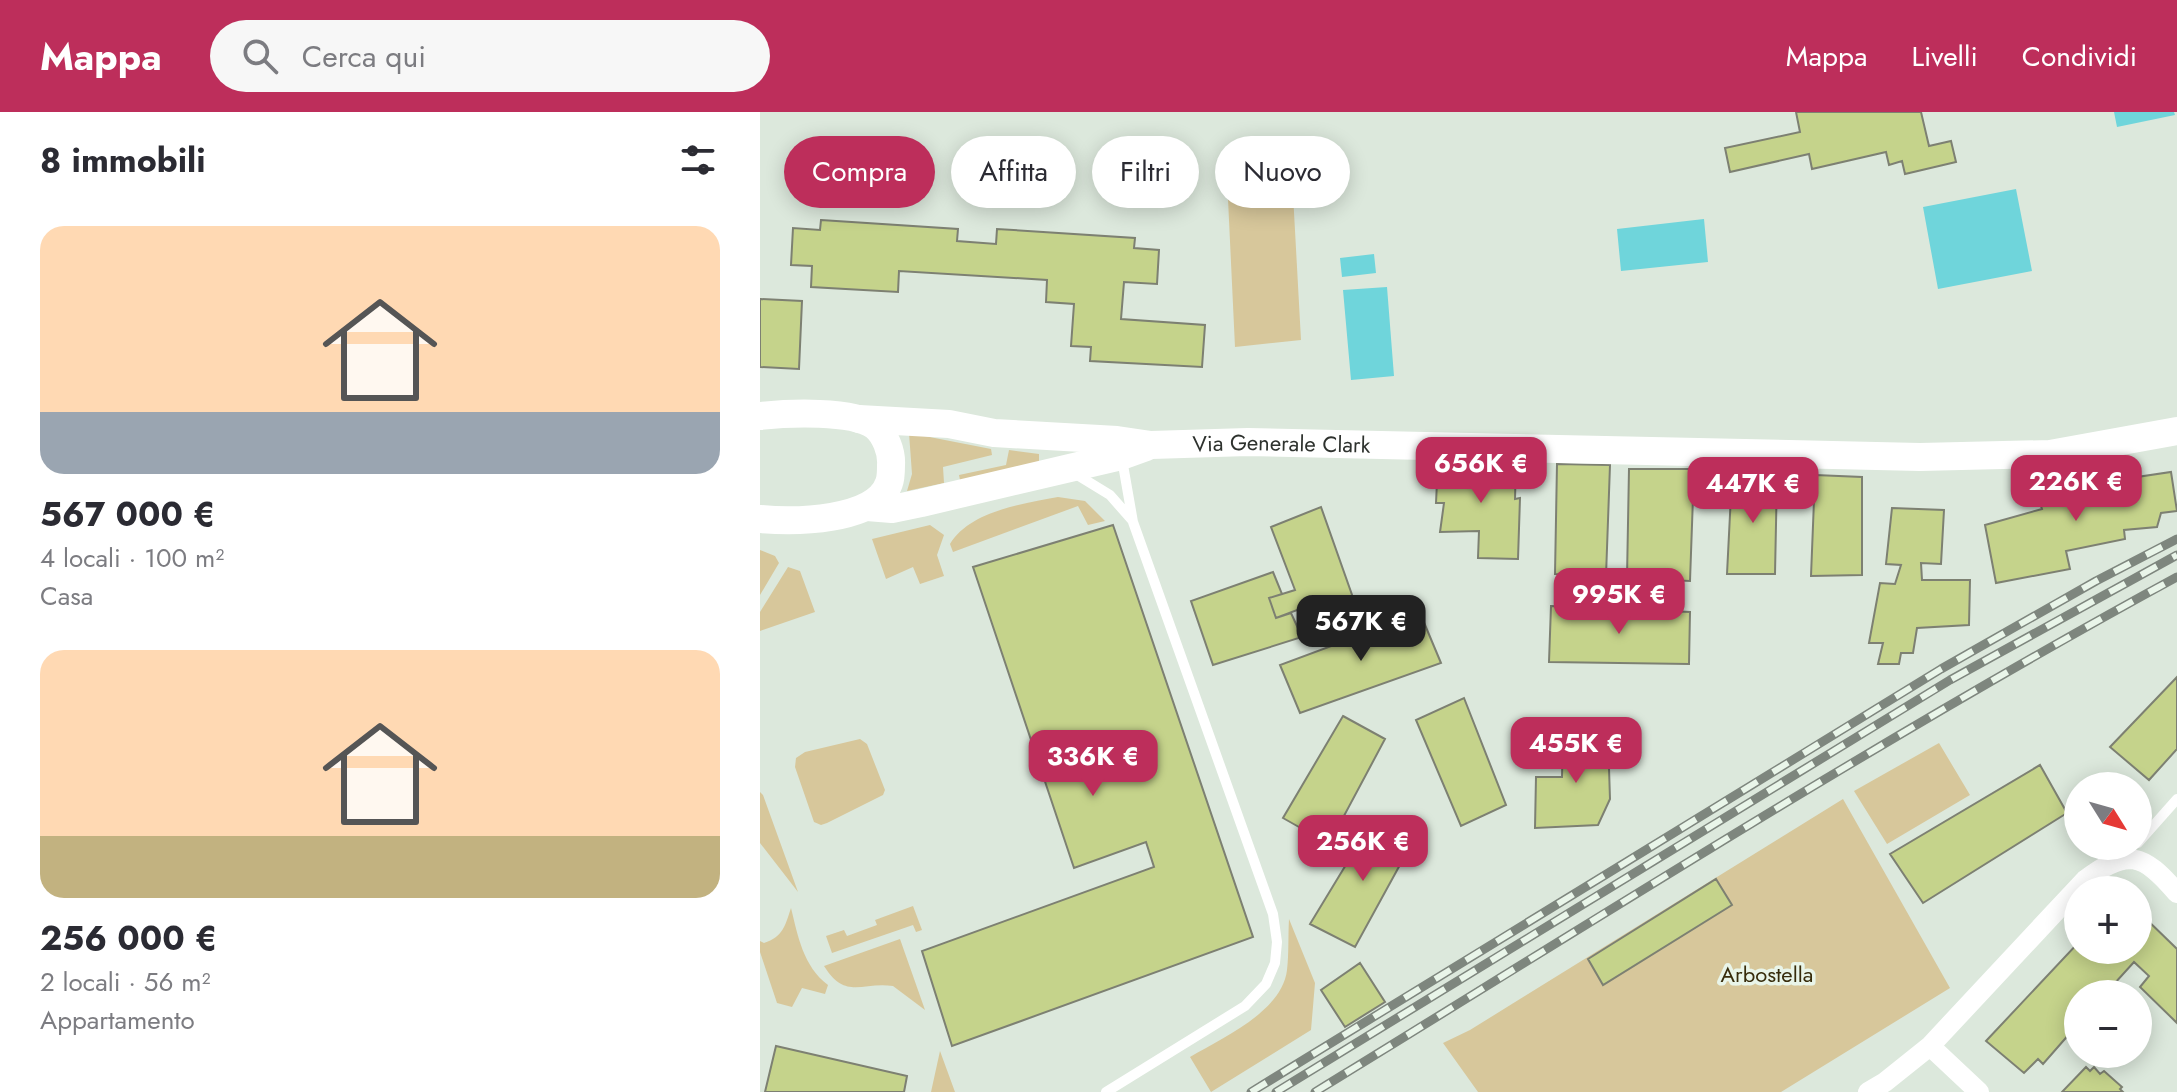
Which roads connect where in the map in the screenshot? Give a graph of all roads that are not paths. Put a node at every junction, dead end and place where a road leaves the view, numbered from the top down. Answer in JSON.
{"nodes":[{"id":1,"x":760,"y":416,"type":"edge"},
{"id":2,"x":859,"y":419,"type":"junction"},
{"id":3,"x":2177,"y":431,"type":"edge"},
{"id":4,"x":1114,"y":448,"type":"junction"},
{"id":5,"x":1057,"y":471,"type":"junction"},
{"id":6,"x":867,"y":507,"type":"junction"},
{"id":7,"x":760,"y":519,"type":"edge"},
{"id":8,"x":1133,"y":522,"type":"junction"},
{"id":9,"x":2177,"y":799,"type":"edge"},
{"id":10,"x":2152,"y":827,"type":"edge"},
{"id":11,"x":2114,"y":860,"type":"edge"},
{"id":12,"x":2145,"y":860,"type":"edge"},
{"id":13,"x":2177,"y":893,"type":"edge"},
{"id":14,"x":1930,"y":1046,"type":"junction"},
{"id":15,"x":1106,"y":1092,"type":"edge"},
{"id":16,"x":1868,"y":1092,"type":"edge"},
{"id":17,"x":1979,"y":1092,"type":"edge"}],
"edges":[{"from":1,"to":2,"type":"main road","name":"Via Generale Clark"},
{"from":2,"to":4,"type":"main road","name":"Via Generale Clark"},
{"from":2,"to":6,"type":"main road"},
{"from":3,"to":4,"type":"main road","name":"Via Generale Clark"},
{"from":4,"to":5,"type":"main road","name":"Via Generale Clark"},
{"from":4,"to":8,"type":"lane"},
{"from":5,"to":6,"type":"main road","name":"Via Generale Clark"},
{"from":5,"to":8,"type":"lane"},
{"from":6,"to":7,"type":"main road","name":"Via Generale Clark"},
{"from":8,"to":15,"type":"lane"},
{"from":9,"to":10,"type":"lane"},
{"from":11,"to":14,"type":"street"},
{"from":12,"to":13,"type":"street"},
{"from":14,"to":16,"type":"street"},
{"from":14,"to":17,"type":"street"}]}
